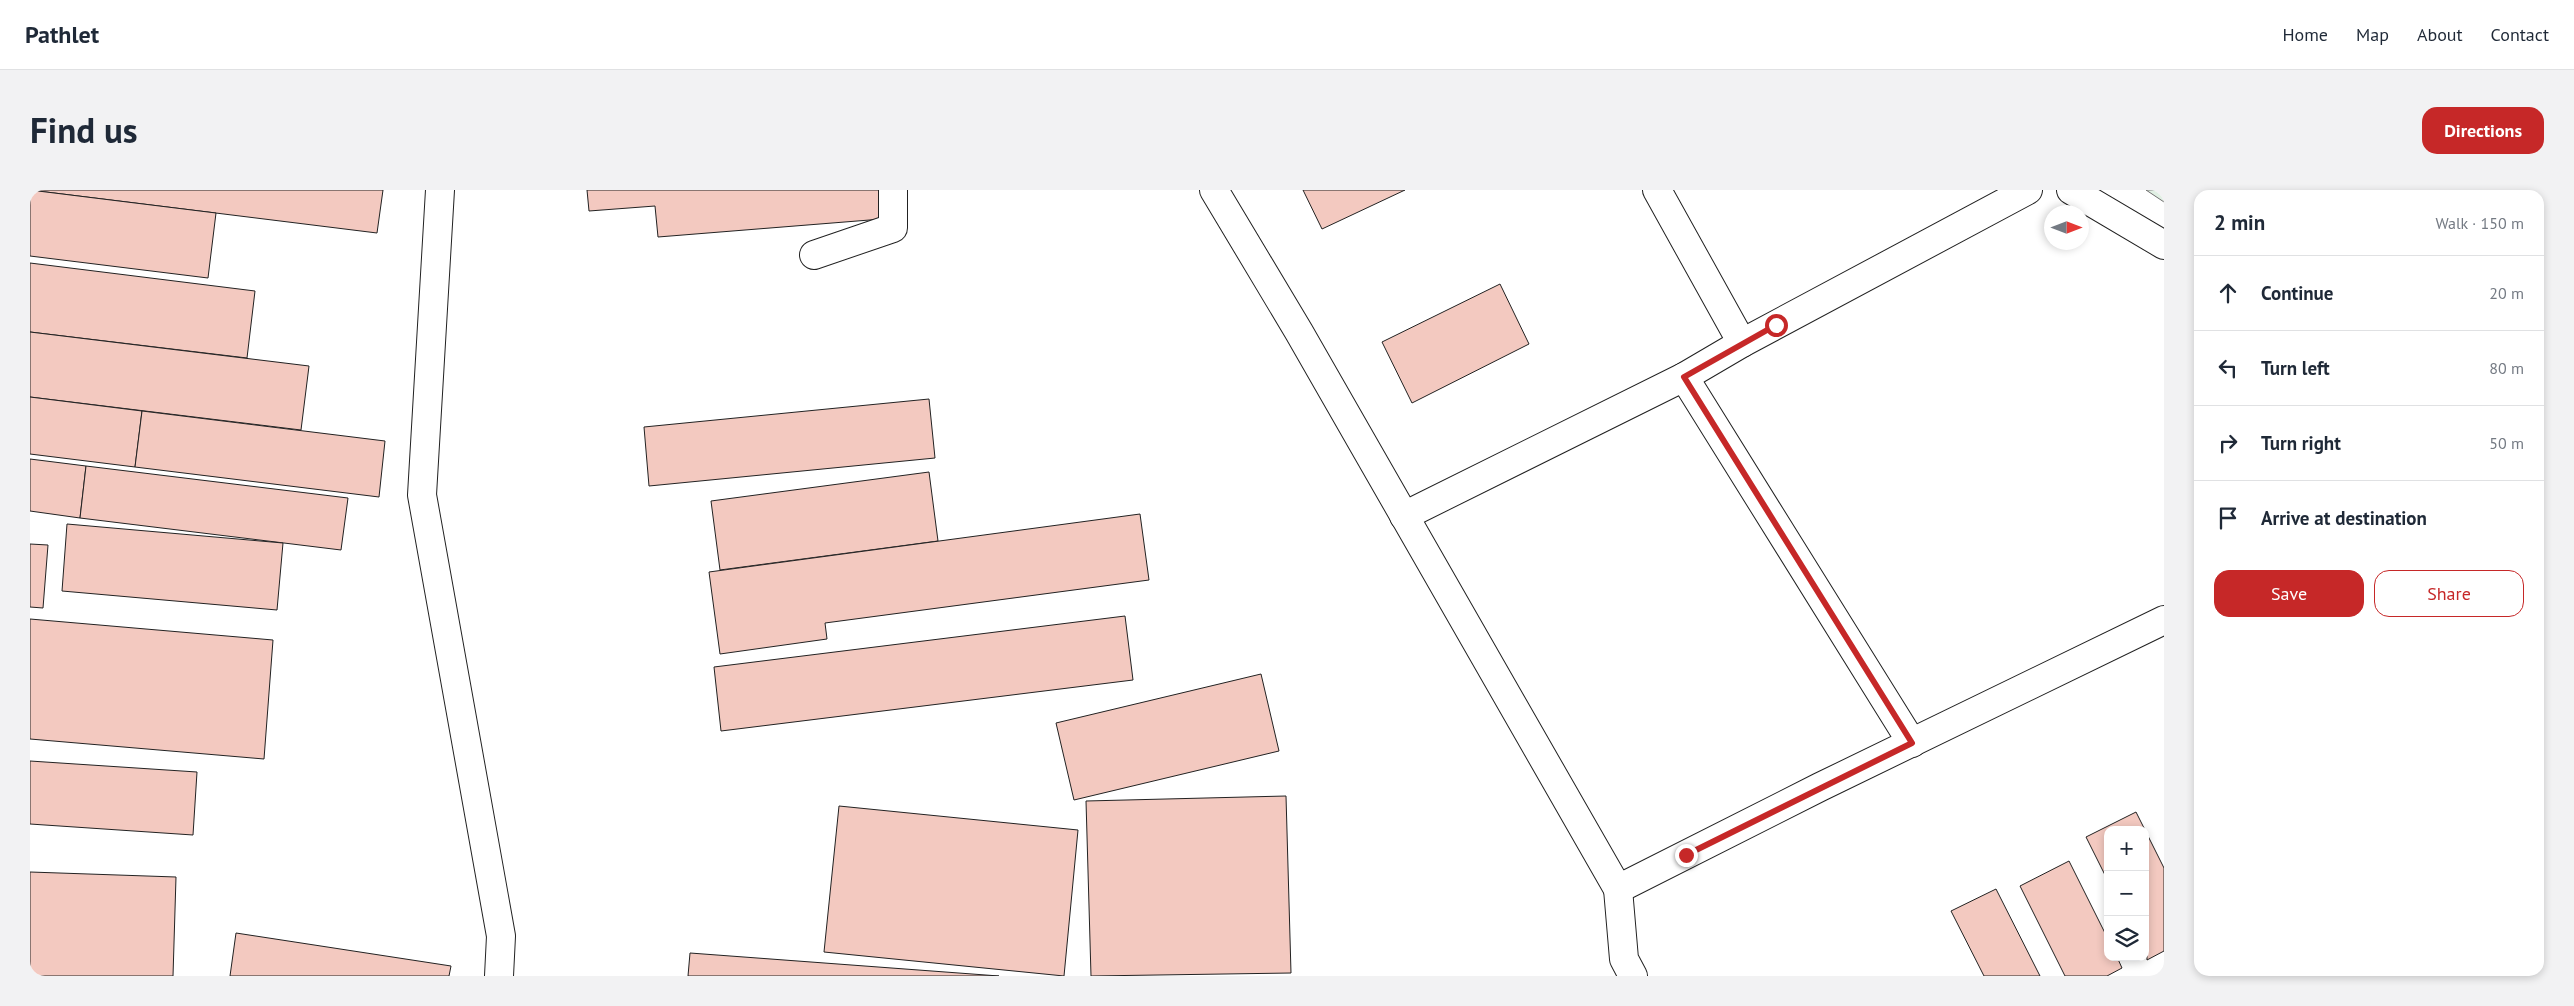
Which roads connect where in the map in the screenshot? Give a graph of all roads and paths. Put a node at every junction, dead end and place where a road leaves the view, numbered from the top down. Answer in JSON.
{"nodes":[{"id":1,"x":440,"y":190,"type":"edge"},
{"id":2,"x":893,"y":190,"type":"edge"},
{"id":3,"x":1214,"y":190,"type":"edge"},
{"id":4,"x":1657,"y":190,"type":"edge"},
{"id":5,"x":2028,"y":190,"type":"edge"},
{"id":6,"x":2071,"y":190,"type":"edge"},
{"id":7,"x":2164,"y":245,"type":"edge"},
{"id":8,"x":814,"y":255,"type":"dead end"},
{"id":9,"x":1742,"y":343,"type":"junction"},
{"id":10,"x":1684,"y":377,"type":"junction"},
{"id":11,"x":1404,"y":516,"type":"junction"},
{"id":12,"x":2164,"y":620,"type":"edge"},
{"id":13,"x":1912,"y":743,"type":"junction"},
{"id":14,"x":1618,"y":889,"type":"junction"},
{"id":15,"x":500,"y":976,"type":"edge"},
{"id":16,"x":1634,"y":976,"type":"edge"}],
"edges":[{"from":1,"to":15,"type":"street"},
{"from":2,"to":8,"type":"street"},
{"from":3,"to":11,"type":"street"},
{"from":4,"to":9,"type":"street"},
{"from":5,"to":9,"type":"street"},
{"from":6,"to":7,"type":"street"},
{"from":9,"to":10,"type":"street"},
{"from":10,"to":11,"type":"street"},
{"from":10,"to":13,"type":"street"},
{"from":11,"to":14,"type":"street"},
{"from":12,"to":13,"type":"street"},
{"from":13,"to":14,"type":"street"},
{"from":14,"to":16,"type":"street"}]}
